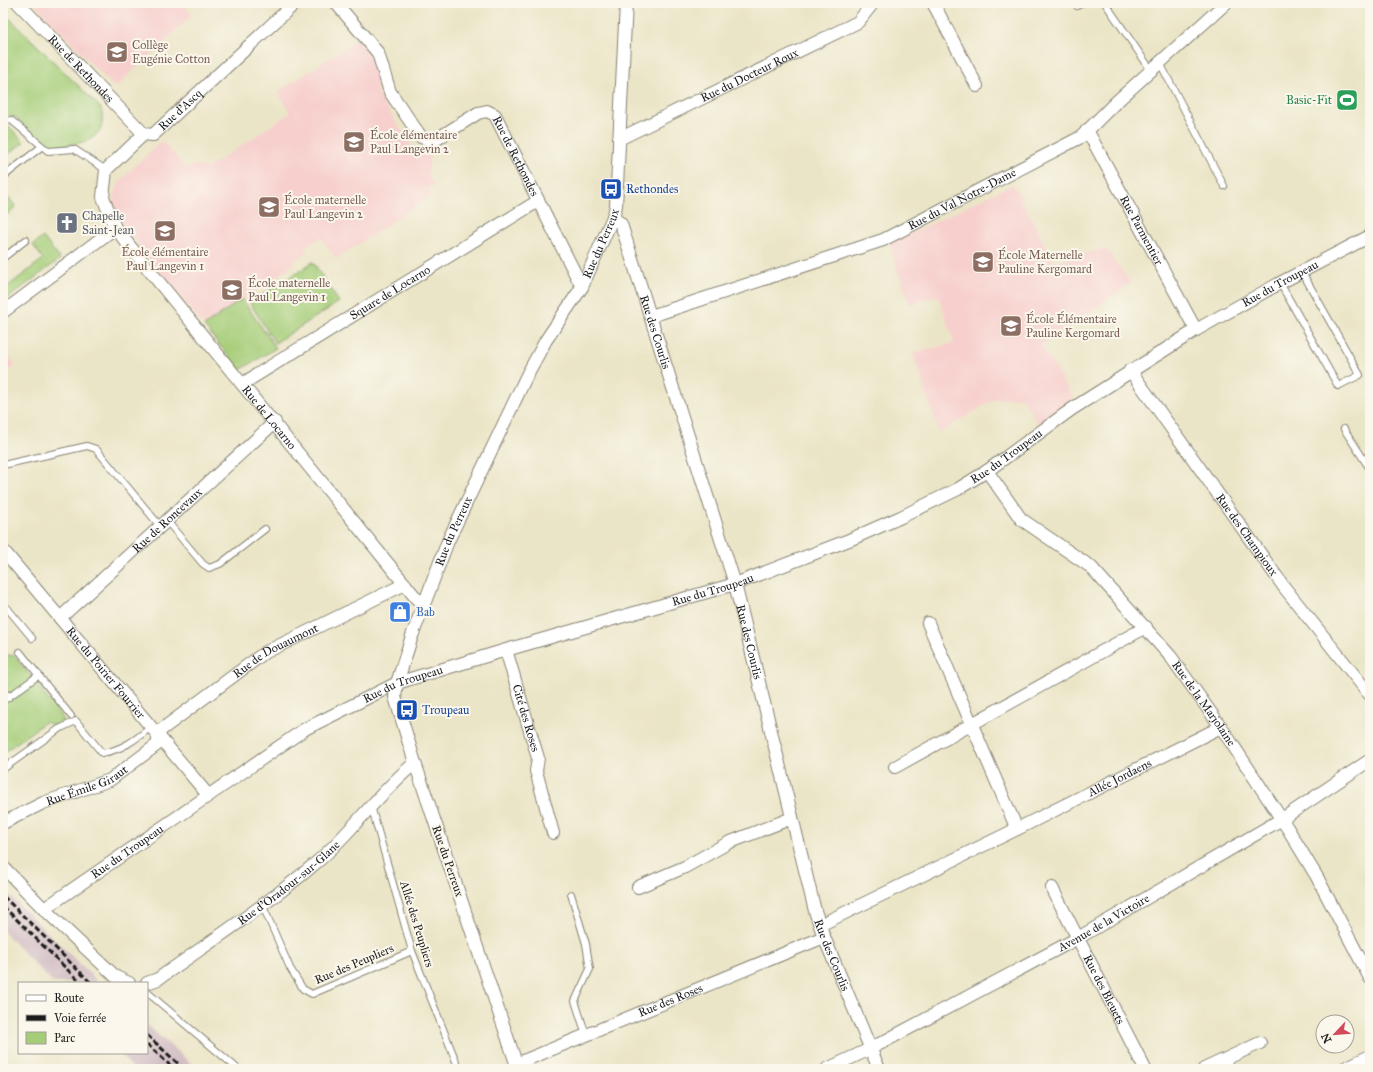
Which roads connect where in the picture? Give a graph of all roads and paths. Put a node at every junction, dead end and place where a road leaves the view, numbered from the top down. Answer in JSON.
{"nodes":[{"id":1,"x":18,"y":3,"type":"edge"},
{"id":2,"x":295,"y":3,"type":"edge"},
{"id":3,"x":336,"y":3,"type":"edge"},
{"id":4,"x":626,"y":3,"type":"edge"},
{"id":5,"x":873,"y":3,"type":"edge"},
{"id":6,"x":933,"y":3,"type":"edge"},
{"id":7,"x":1105,"y":3,"type":"edge"},
{"id":8,"x":1226,"y":3,"type":"edge"},
{"id":9,"x":1155,"y":67,"type":"junction"},
{"id":10,"x":976,"y":86,"type":"dead end"},
{"id":11,"x":11,"y":120,"type":"dead end"},
{"id":12,"x":1087,"y":130,"type":"junction"},
{"id":13,"x":144,"y":134,"type":"junction"},
{"id":14,"x":619,"y":140,"type":"junction"},
{"id":15,"x":41,"y":147,"type":"junction"},
{"id":16,"x":106,"y":170,"type":"junction"},
{"id":17,"x":3,"y":177,"type":"edge"},
{"id":18,"x":1224,"y":186,"type":"dead end"},
{"id":19,"x":538,"y":201,"type":"junction"},
{"id":20,"x":613,"y":217,"type":"junction"},
{"id":21,"x":116,"y":228,"type":"junction"},
{"id":22,"x":1370,"y":236,"type":"edge"},
{"id":23,"x":26,"y":240,"type":"dead end"},
{"id":24,"x":3,"y":258,"type":"edge"},
{"id":25,"x":1302,"y":272,"type":"junction"},
{"id":26,"x":1280,"y":283,"type":"junction"},
{"id":27,"x":582,"y":287,"type":"junction"},
{"id":28,"x":3,"y":312,"type":"edge"},
{"id":29,"x":651,"y":316,"type":"junction"},
{"id":30,"x":1196,"y":330,"type":"junction"},
{"id":31,"x":1130,"y":370,"type":"junction"},
{"id":32,"x":242,"y":384,"type":"junction"},
{"id":33,"x":275,"y":422,"type":"junction"},
{"id":34,"x":1344,"y":429,"type":"dead end"},
{"id":35,"x":3,"y":465,"type":"edge"},
{"id":36,"x":1370,"y":469,"type":"edge"},
{"id":37,"x":987,"y":471,"type":"junction"},
{"id":38,"x":163,"y":523,"type":"junction"},
{"id":39,"x":265,"y":529,"type":"dead end"},
{"id":40,"x":4,"y":554,"type":"edge"},
{"id":41,"x":405,"y":584,"type":"junction"},
{"id":42,"x":735,"y":584,"type":"junction"},
{"id":43,"x":3,"y":603,"type":"edge"},
{"id":44,"x":424,"y":605,"type":"junction"},
{"id":45,"x":60,"y":618,"type":"junction"},
{"id":46,"x":928,"y":623,"type":"dead end"},
{"id":47,"x":1146,"y":627,"type":"junction"},
{"id":48,"x":32,"y":638,"type":"dead end"},
{"id":49,"x":506,"y":650,"type":"junction"},
{"id":50,"x":20,"y":652,"type":"dead end"},
{"id":51,"x":39,"y":675,"type":"junction"},
{"id":52,"x":397,"y":683,"type":"junction"},
{"id":53,"x":3,"y":690,"type":"edge"},
{"id":54,"x":1370,"y":695,"type":"edge"},
{"id":55,"x":6,"y":699,"type":"edge"},
{"id":56,"x":71,"y":716,"type":"dead end"},
{"id":57,"x":972,"y":724,"type":"junction"},
{"id":58,"x":1221,"y":727,"type":"junction"},
{"id":59,"x":155,"y":732,"type":"junction"},
{"id":60,"x":1370,"y":760,"type":"edge"},
{"id":61,"x":416,"y":763,"type":"junction"},
{"id":62,"x":895,"y":767,"type":"dead end"},
{"id":63,"x":3,"y":769,"type":"edge"},
{"id":64,"x":208,"y":795,"type":"junction"},
{"id":65,"x":371,"y":806,"type":"junction"},
{"id":66,"x":792,"y":818,"type":"junction"},
{"id":67,"x":1282,"y":819,"type":"junction"},
{"id":68,"x":3,"y":823,"type":"edge"},
{"id":69,"x":1017,"y":829,"type":"junction"},
{"id":70,"x":553,"y":833,"type":"dead end"},
{"id":71,"x":3,"y":867,"type":"edge"},
{"id":72,"x":638,"y":887,"type":"dead end"},
{"id":73,"x":1052,"y":888,"type":"dead end"},
{"id":74,"x":571,"y":894,"type":"dead end"},
{"id":75,"x":262,"y":904,"type":"junction"},
{"id":76,"x":44,"y":909,"type":"junction"},
{"id":77,"x":820,"y":925,"type":"junction"},
{"id":78,"x":824,"y":937,"type":"junction"},
{"id":79,"x":1078,"y":938,"type":"junction"},
{"id":80,"x":412,"y":951,"type":"junction"},
{"id":81,"x":1370,"y":978,"type":"edge"},
{"id":82,"x":127,"y":982,"type":"edge"},
{"id":83,"x":148,"y":984,"type":"edge"},
{"id":84,"x":148,"y":993,"type":"edge"},
{"id":85,"x":586,"y":1035,"type":"junction"},
{"id":86,"x":1260,"y":1043,"type":"dead end"},
{"id":87,"x":870,"y":1049,"type":"junction"},
{"id":88,"x":1370,"y":1056,"type":"edge"},
{"id":89,"x":517,"y":1067,"type":"edge"},
{"id":90,"x":238,"y":1069,"type":"edge"},
{"id":91,"x":460,"y":1069,"type":"edge"},
{"id":92,"x":826,"y":1069,"type":"edge"},
{"id":93,"x":879,"y":1069,"type":"edge"},
{"id":94,"x":1145,"y":1069,"type":"edge"},
{"id":95,"x":1204,"y":1069,"type":"edge"},
{"id":96,"x":1343,"y":1069,"type":"edge"}],
"edges":[{"from":1,"to":13,"type":"street","name":"Rue de Rethondes"},
{"from":2,"to":13,"type":"street","name":"Rue d'Ascq"},
{"from":3,"to":19,"type":"street","name":"Rue de Rethondes"},
{"from":4,"to":14,"type":"street","name":"Rue du Perreux"},
{"from":5,"to":14,"type":"street","name":"Rue du Docteur Roux"},
{"from":6,"to":10,"type":"street"},
{"from":7,"to":9,"type":"lane"},
{"from":8,"to":9,"type":"street","name":"Rue du Val Notre-Dame"},
{"from":9,"to":12,"type":"street","name":"Rue du Val Notre-Dame"},
{"from":9,"to":18,"type":"lane"},
{"from":11,"to":15,"type":"lane"},
{"from":12,"to":29,"type":"street","name":"Rue du Val Notre-Dame"},
{"from":12,"to":30,"type":"street","name":"Rue Parmentier"},
{"from":13,"to":16,"type":"street","name":"Rue d'Ascq"},
{"from":14,"to":20,"type":"street","name":"Rue du Perreux"},
{"from":15,"to":16,"type":"lane"},
{"from":15,"to":17,"type":"lane"},
{"from":16,"to":21,"type":"street"},
{"from":19,"to":27,"type":"street","name":"Rue de Rethondes"},
{"from":19,"to":32,"type":"street","name":"Square de Locarno"},
{"from":20,"to":27,"type":"street","name":"Rue du Perreux"},
{"from":20,"to":29,"type":"street","name":"Rue des Courlis"},
{"from":21,"to":28,"type":"street"},
{"from":21,"to":32,"type":"street","name":"Rue de Locarno"},
{"from":22,"to":25,"type":"street","name":"Rue du Troupeau"},
{"from":23,"to":24,"type":"lane"},
{"from":25,"to":26,"type":"street","name":"Rue du Troupeau"},
{"from":25,"to":26,"type":"lane"},
{"from":26,"to":30,"type":"street","name":"Rue du Troupeau"},
{"from":27,"to":44,"type":"street","name":"Rue du Perreux"},
{"from":29,"to":42,"type":"street","name":"Rue des Courlis"},
{"from":30,"to":31,"type":"street","name":"Rue du Troupeau"},
{"from":31,"to":37,"type":"street","name":"Rue du Troupeau"},
{"from":31,"to":54,"type":"street","name":"Rue des Champioux"},
{"from":32,"to":33,"type":"street","name":"Rue de Locarno"},
{"from":33,"to":38,"type":"street","name":"Rue de Roncevaux"},
{"from":33,"to":41,"type":"street","name":"Rue de Locarno"},
{"from":34,"to":36,"type":"lane"},
{"from":35,"to":38,"type":"lane"},
{"from":37,"to":42,"type":"street","name":"Rue du Troupeau"},
{"from":37,"to":47,"type":"street","name":"Rue de la Marjolaine"},
{"from":38,"to":39,"type":"lane"},
{"from":38,"to":45,"type":"street","name":"Rue de Roncevaux"},
{"from":40,"to":45,"type":"street","name":"Rue du Poirier Fourrier"},
{"from":41,"to":44,"type":"street","name":"Rue de Locarno"},
{"from":41,"to":59,"type":"street","name":"Rue de Douaumont"},
{"from":42,"to":49,"type":"street","name":"Rue du Troupeau"},
{"from":42,"to":66,"type":"street","name":"Rue des Courlis"},
{"from":43,"to":48,"type":"lane"},
{"from":44,"to":52,"type":"street","name":"Rue du Perreux"},
{"from":45,"to":59,"type":"street","name":"Rue du Poirier Fourrier"},
{"from":46,"to":57,"type":"street"},
{"from":47,"to":57,"type":"street"},
{"from":47,"to":58,"type":"street","name":"Rue de la Marjolaine"},
{"from":49,"to":52,"type":"street","name":"Rue du Troupeau"},
{"from":49,"to":70,"type":"street","name":"Cité des Roses"},
{"from":50,"to":51,"type":"lane"},
{"from":51,"to":55,"type":"lane"},
{"from":51,"to":56,"type":"lane"},
{"from":52,"to":61,"type":"street","name":"Rue du Perreux"},
{"from":52,"to":64,"type":"street","name":"Rue du Troupeau"},
{"from":53,"to":55,"type":"lane"},
{"from":57,"to":62,"type":"street"},
{"from":57,"to":69,"type":"street"},
{"from":58,"to":67,"type":"street","name":"Rue de la Marjolaine"},
{"from":58,"to":69,"type":"street","name":"Allée Jordaens"},
{"from":59,"to":63,"type":"lane"},
{"from":59,"to":64,"type":"street","name":"Rue du Poirier Fourrier"},
{"from":59,"to":68,"type":"street","name":"Rue Émile Giraut"},
{"from":60,"to":67,"type":"street","name":"Avenue de la Victoire"},
{"from":61,"to":65,"type":"street","name":"Rue d'Oradour-sur-Glane"},
{"from":61,"to":89,"type":"street","name":"Rue du Perreux"},
{"from":64,"to":76,"type":"street","name":"Rue du Troupeau"},
{"from":65,"to":75,"type":"street","name":"Rue d'Oradour-sur-Glane"},
{"from":65,"to":80,"type":"lane","name":"Allée des Peupliers"},
{"from":66,"to":72,"type":"street"},
{"from":66,"to":77,"type":"street","name":"Rue des Courlis"},
{"from":67,"to":79,"type":"street","name":"Avenue de la Victoire"},
{"from":67,"to":81,"type":"street","name":"Rue de la Marjolaine"},
{"from":69,"to":77,"type":"street","name":"Allée Jordaens"},
{"from":71,"to":76,"type":"street"},
{"from":73,"to":79,"type":"street","name":"Rue des Bleuets"},
{"from":74,"to":85,"type":"lane"},
{"from":75,"to":80,"type":"lane","name":"Rue des Peupliers"},
{"from":75,"to":83,"type":"street","name":"Rue d'Oradour-sur-Glane"},
{"from":76,"to":82,"type":"street"},
{"from":77,"to":78,"type":"street","name":"Rue des Courlis"},
{"from":78,"to":85,"type":"street","name":"Rue des Roses"},
{"from":78,"to":87,"type":"street","name":"Rue des Courlis"},
{"from":79,"to":87,"type":"street","name":"Avenue de la Victoire"},
{"from":79,"to":94,"type":"street","name":"Rue des Bleuets"},
{"from":80,"to":91,"type":"lane","name":"Allée des Peupliers"},
{"from":84,"to":90,"type":"lane"},
{"from":85,"to":89,"type":"street","name":"Rue des Roses"},
{"from":86,"to":95,"type":"street"},
{"from":87,"to":92,"type":"street","name":"Avenue de la Victoire"},
{"from":87,"to":93,"type":"street","name":"Rue des Courlis"},
{"from":88,"to":96,"type":"street"}]}
